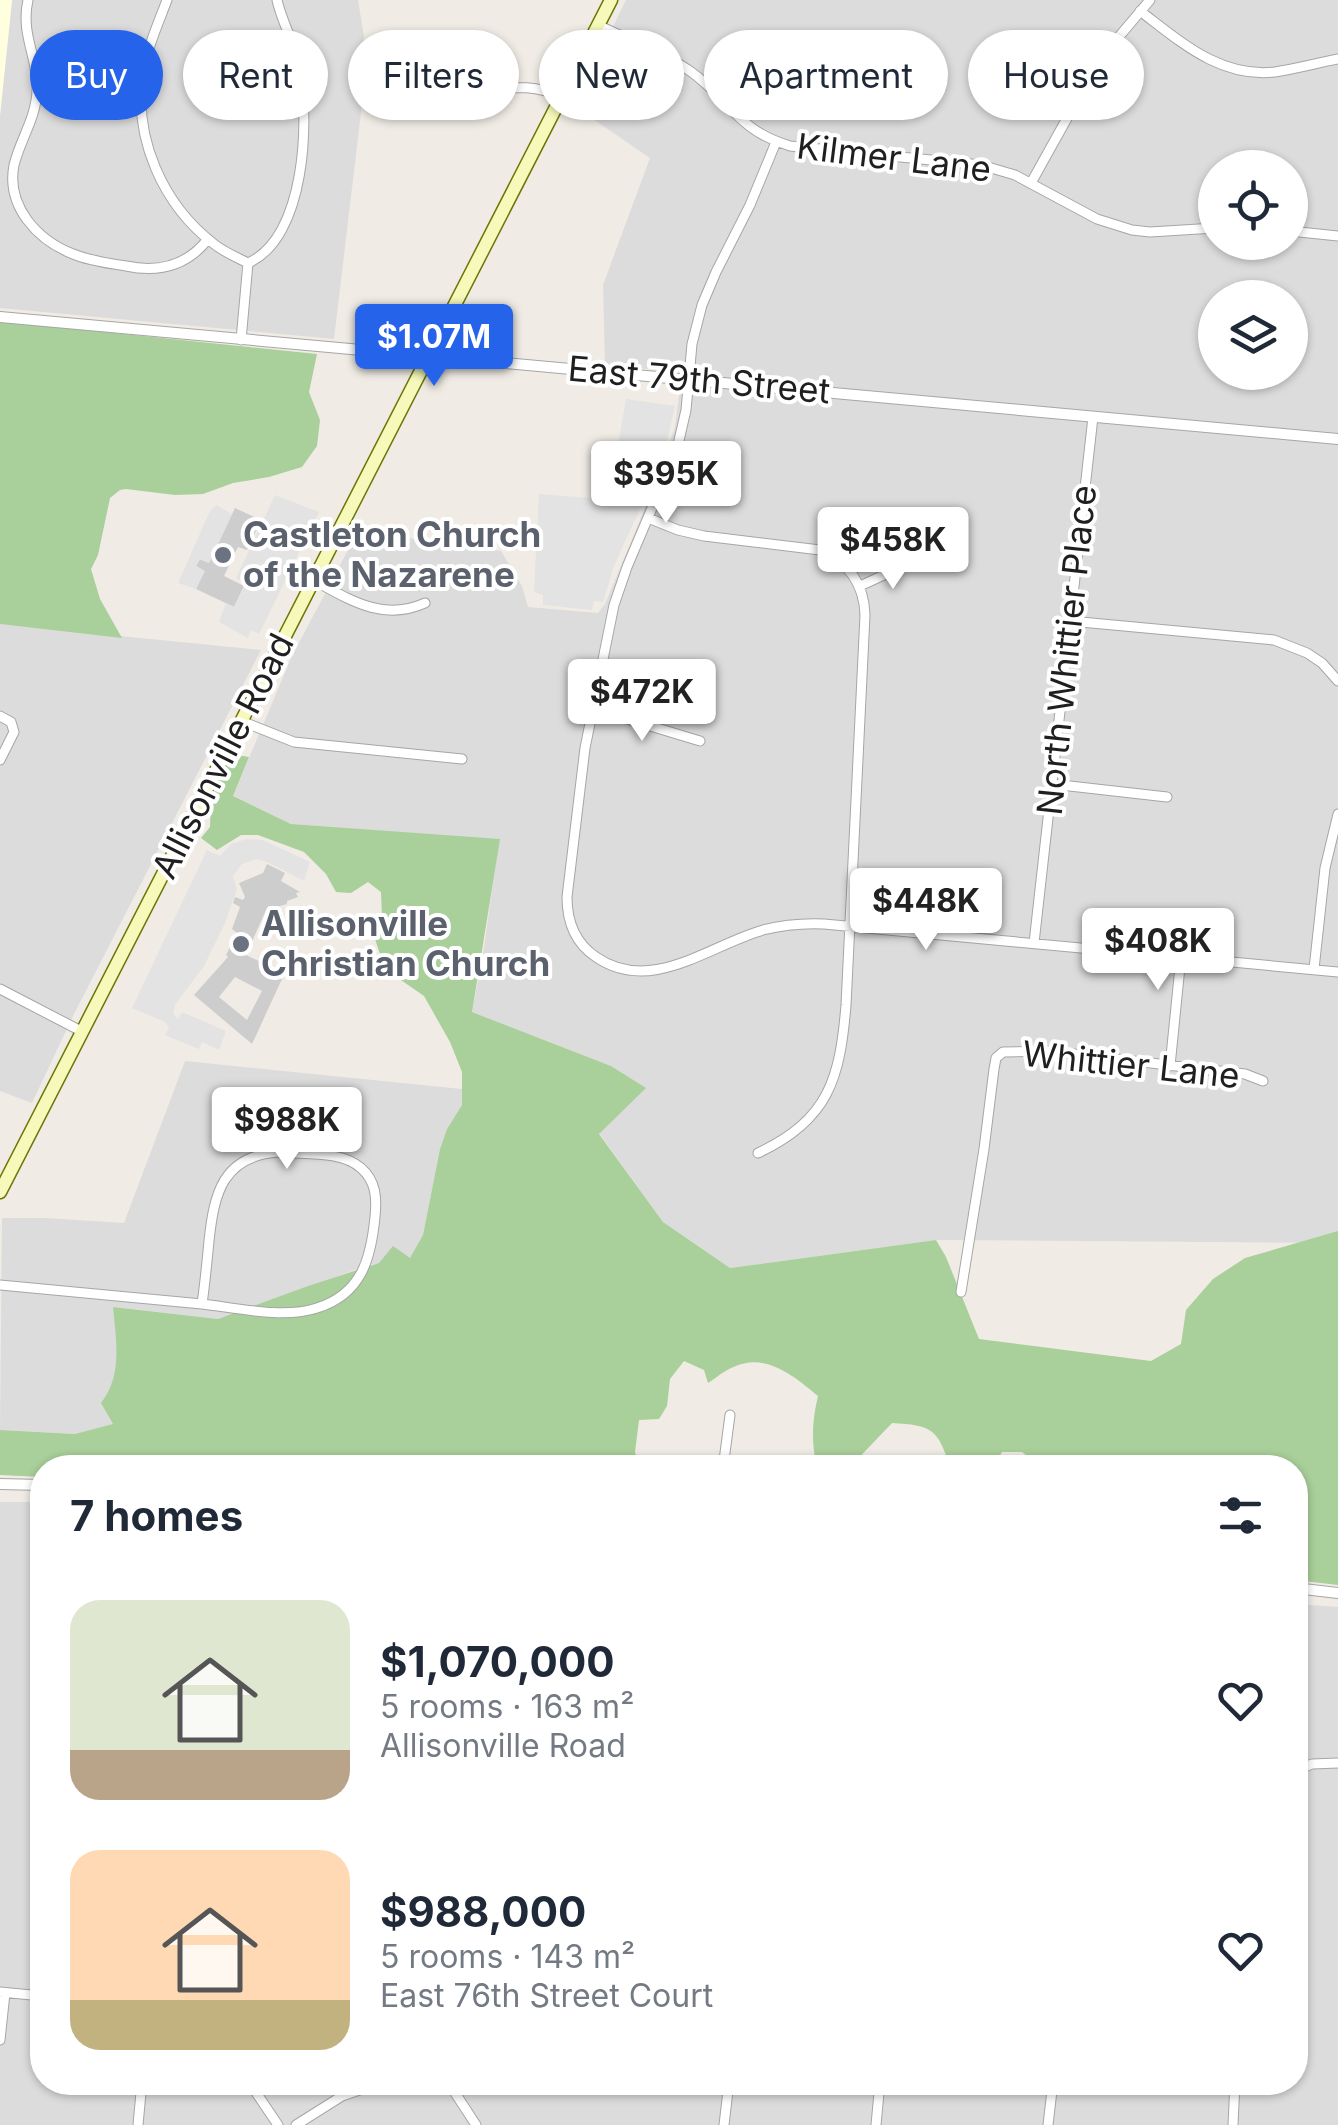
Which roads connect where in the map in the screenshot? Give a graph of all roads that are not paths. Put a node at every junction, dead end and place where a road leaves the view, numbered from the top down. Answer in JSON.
{"nodes":[{"id":1,"x":28,"y":0,"type":"edge"},
{"id":2,"x":167,"y":0,"type":"edge"},
{"id":3,"x":277,"y":0,"type":"edge"},
{"id":4,"x":611,"y":0,"type":"edge"},
{"id":5,"x":1150,"y":0,"type":"edge"},
{"id":6,"x":1140,"y":11,"type":"junction"},
{"id":7,"x":598,"y":25,"type":"junction"},
{"id":8,"x":595,"y":30,"type":"edge"},
{"id":9,"x":1338,"y":59,"type":"edge"},
{"id":10,"x":704,"y":86,"type":"edge"},
{"id":11,"x":548,"y":120,"type":"edge"},
{"id":12,"x":740,"y":120,"type":"edge"},
{"id":13,"x":776,"y":142,"type":"junction"},
{"id":14,"x":1031,"y":183,"type":"junction"},
{"id":15,"x":1198,"y":229,"type":"edge"},
{"id":16,"x":1308,"y":234,"type":"edge"},
{"id":17,"x":1338,"y":236,"type":"edge"},
{"id":18,"x":208,"y":239,"type":"junction"},
{"id":19,"x":248,"y":263,"type":"junction"},
{"id":20,"x":0,"y":317,"type":"edge"},
{"id":21,"x":241,"y":340,"type":"junction"},
{"id":22,"x":427,"y":356,"type":"junction"},
{"id":23,"x":688,"y":379,"type":"junction"},
{"id":24,"x":1093,"y":416,"type":"junction"},
{"id":25,"x":1338,"y":439,"type":"edge"},
{"id":26,"x":648,"y":518,"type":"junction"},
{"id":27,"x":910,"y":563,"type":"dead end"},
{"id":28,"x":313,"y":580,"type":"junction"},
{"id":29,"x":860,"y":586,"type":"junction"},
{"id":30,"x":426,"y":604,"type":"dead end"},
{"id":31,"x":1070,"y":621,"type":"junction"},
{"id":32,"x":1337,"y":677,"type":"edge"},
{"id":33,"x":594,"y":709,"type":"junction"},
{"id":34,"x":0,"y":716,"type":"edge"},
{"id":35,"x":240,"y":721,"type":"junction"},
{"id":36,"x":700,"y":741,"type":"dead end"},
{"id":37,"x":462,"y":759,"type":"dead end"},
{"id":38,"x":0,"y":760,"type":"edge"},
{"id":39,"x":1052,"y":784,"type":"junction"},
{"id":40,"x":1167,"y":797,"type":"dead end"},
{"id":41,"x":1338,"y":814,"type":"edge"},
{"id":42,"x":850,"y":926,"type":"junction"},
{"id":43,"x":1034,"y":944,"type":"junction"},
{"id":44,"x":1182,"y":957,"type":"junction"},
{"id":45,"x":1314,"y":969,"type":"junction"},
{"id":46,"x":1338,"y":972,"type":"edge"},
{"id":47,"x":0,"y":990,"type":"edge"},
{"id":48,"x":81,"y":1031,"type":"junction"},
{"id":49,"x":1170,"y":1066,"type":"junction"},
{"id":50,"x":1263,"y":1082,"type":"dead end"},
{"id":51,"x":758,"y":1152,"type":"dead end"},
{"id":52,"x":0,"y":1192,"type":"edge"},
{"id":53,"x":0,"y":1285,"type":"edge"},
{"id":54,"x":962,"y":1292,"type":"dead end"},
{"id":55,"x":202,"y":1304,"type":"junction"},
{"id":56,"x":730,"y":1415,"type":"dead end"},
{"id":57,"x":725,"y":1455,"type":"edge"},
{"id":58,"x":0,"y":1484,"type":"edge"},
{"id":59,"x":30,"y":1485,"type":"edge"},
{"id":60,"x":1308,"y":1589,"type":"edge"},
{"id":61,"x":1338,"y":1592,"type":"edge"},
{"id":62,"x":1338,"y":1764,"type":"edge"},
{"id":63,"x":1308,"y":1765,"type":"edge"},
{"id":64,"x":2,"y":1992,"type":"edge"},
{"id":65,"x":30,"y":1995,"type":"edge"},
{"id":66,"x":0,"y":2040,"type":"edge"},
{"id":67,"x":141,"y":2095,"type":"edge"},
{"id":68,"x":258,"y":2095,"type":"edge"},
{"id":69,"x":345,"y":2095,"type":"edge"},
{"id":70,"x":456,"y":2095,"type":"edge"},
{"id":71,"x":727,"y":2095,"type":"edge"},
{"id":72,"x":879,"y":2095,"type":"edge"},
{"id":73,"x":1051,"y":2095,"type":"edge"},
{"id":74,"x":1235,"y":2095,"type":"edge"},
{"id":75,"x":138,"y":2125,"type":"edge"},
{"id":76,"x":278,"y":2125,"type":"edge"},
{"id":77,"x":296,"y":2125,"type":"edge"},
{"id":78,"x":476,"y":2125,"type":"edge"},
{"id":79,"x":724,"y":2125,"type":"edge"},
{"id":80,"x":876,"y":2125,"type":"edge"},
{"id":81,"x":1048,"y":2125,"type":"edge"},
{"id":82,"x":1233,"y":2125,"type":"edge"}],
"edges":[{"from":1,"to":18,"type":"street"},
{"from":2,"to":18,"type":"street"},
{"from":3,"to":19,"type":"street"},
{"from":4,"to":7,"type":"main road","name":"Allisonville Road"},
{"from":5,"to":6,"type":"street"},
{"from":6,"to":9,"type":"street"},
{"from":6,"to":14,"type":"street"},
{"from":7,"to":8,"type":"main road","name":"Allisonville Road"},
{"from":7,"to":10,"type":"street","name":"Kilmer Lane"},
{"from":11,"to":22,"type":"main road","name":"Allisonville Road"},
{"from":12,"to":13,"type":"street","name":"Kilmer Lane"},
{"from":13,"to":14,"type":"street","name":"Kilmer Lane"},
{"from":13,"to":23,"type":"street"},
{"from":14,"to":15,"type":"street","name":"Kilmer Lane"},
{"from":16,"to":17,"type":"street"},
{"from":18,"to":19,"type":"street"},
{"from":19,"to":21,"type":"street"},
{"from":20,"to":21,"type":"street","name":"East 79th Street"},
{"from":21,"to":22,"type":"street","name":"East 79th Street"},
{"from":22,"to":23,"type":"street","name":"East 79th Street"},
{"from":22,"to":28,"type":"main road","name":"Allisonville Road"},
{"from":23,"to":24,"type":"street","name":"East 79th Street"},
{"from":23,"to":26,"type":"street"},
{"from":24,"to":25,"type":"street","name":"East 79th Street"},
{"from":24,"to":31,"type":"street","name":"North Whittier Place"},
{"from":26,"to":29,"type":"street"},
{"from":26,"to":33,"type":"street"},
{"from":27,"to":29,"type":"street"},
{"from":28,"to":30,"type":"street"},
{"from":28,"to":35,"type":"main road","name":"Allisonville Road"},
{"from":29,"to":42,"type":"street"},
{"from":31,"to":32,"type":"street"},
{"from":31,"to":39,"type":"street","name":"North Whittier Place"},
{"from":33,"to":36,"type":"street"},
{"from":33,"to":42,"type":"street"},
{"from":34,"to":38,"type":"street"},
{"from":35,"to":37,"type":"street"},
{"from":35,"to":48,"type":"main road","name":"Allisonville Road"},
{"from":39,"to":40,"type":"street"},
{"from":39,"to":43,"type":"street","name":"North Whittier Place"},
{"from":41,"to":45,"type":"street"},
{"from":42,"to":43,"type":"street"},
{"from":42,"to":51,"type":"street"},
{"from":43,"to":44,"type":"street"},
{"from":44,"to":45,"type":"street"},
{"from":44,"to":49,"type":"street"},
{"from":45,"to":46,"type":"street"},
{"from":47,"to":48,"type":"street"},
{"from":48,"to":52,"type":"main road","name":"Allisonville Road"},
{"from":49,"to":50,"type":"street","name":"Whittier Lane"},
{"from":49,"to":54,"type":"street","name":"Whittier Lane"},
{"from":53,"to":55,"type":"street"},
{"from":55,"to":55,"type":"street"},
{"from":56,"to":57,"type":"street"},
{"from":58,"to":59,"type":"street"},
{"from":60,"to":61,"type":"street"},
{"from":62,"to":63,"type":"street"},
{"from":64,"to":65,"type":"street"},
{"from":64,"to":66,"type":"street"},
{"from":67,"to":75,"type":"street"},
{"from":68,"to":76,"type":"street"},
{"from":69,"to":77,"type":"street"},
{"from":70,"to":78,"type":"street"},
{"from":71,"to":79,"type":"street"},
{"from":72,"to":80,"type":"street"},
{"from":73,"to":81,"type":"street"},
{"from":74,"to":82,"type":"street"}]}
